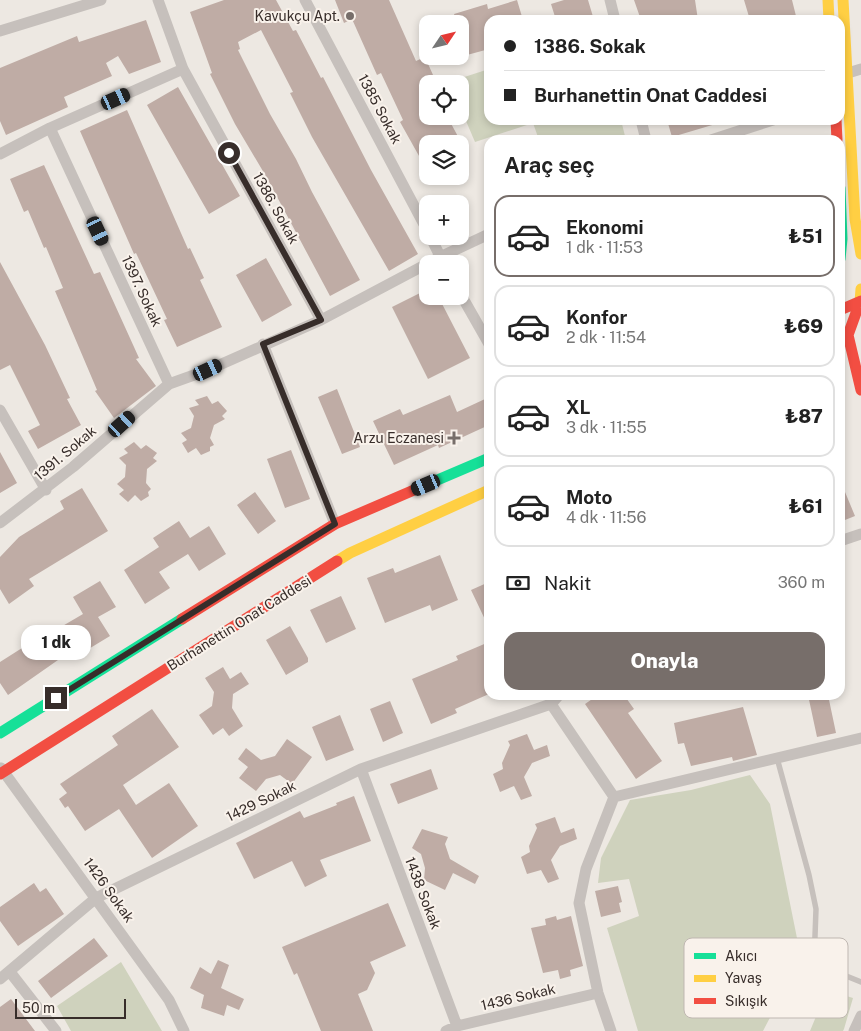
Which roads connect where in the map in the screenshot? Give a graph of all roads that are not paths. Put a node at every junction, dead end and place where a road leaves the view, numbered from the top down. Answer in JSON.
{"nodes":[{"id":1,"x":101,"y":0,"type":"edge"},
{"id":2,"x":158,"y":0,"type":"edge"},
{"id":3,"x":305,"y":0,"type":"edge"},
{"id":4,"x":610,"y":0,"type":"edge"},
{"id":5,"x":828,"y":0,"type":"edge"},
{"id":6,"x":843,"y":0,"type":"edge"},
{"id":7,"x":614,"y":15,"type":"edge"},
{"id":8,"x":829,"y":15,"type":"edge"},
{"id":9,"x":844,"y":15,"type":"edge"},
{"id":10,"x":845,"y":29,"type":"edge"},
{"id":11,"x":0,"y":31,"type":"edge"},
{"id":12,"x":183,"y":69,"type":"junction"},
{"id":13,"x":861,"y":69,"type":"edge"},
{"id":14,"x":848,"y":73,"type":"junction"},
{"id":15,"x":758,"y":125,"type":"edge"},
{"id":16,"x":50,"y":128,"type":"junction"},
{"id":17,"x":726,"y":135,"type":"edge"},
{"id":18,"x":0,"y":154,"type":"edge"},
{"id":19,"x":419,"y":215,"type":"edge"},
{"id":20,"x":484,"y":237,"type":"edge"},
{"id":21,"x":861,"y":254,"type":"edge"},
{"id":22,"x":451,"y":255,"type":"edge"},
{"id":23,"x":419,"y":271,"type":"edge"},
{"id":24,"x":861,"y":289,"type":"edge"},
{"id":25,"x":860,"y":301,"type":"edge"},
{"id":26,"x":467,"y":305,"type":"edge"},
{"id":27,"x":845,"y":308,"type":"edge"},
{"id":28,"x":321,"y":320,"type":"junction"},
{"id":29,"x":861,"y":328,"type":"edge"},
{"id":30,"x":845,"y":334,"type":"edge"},
{"id":31,"x":484,"y":335,"type":"edge"},
{"id":32,"x":845,"y":336,"type":"edge"},
{"id":33,"x":845,"y":339,"type":"edge"},
{"id":34,"x":263,"y":344,"type":"junction"},
{"id":35,"x":169,"y":384,"type":"junction"},
{"id":36,"x":861,"y":390,"type":"edge"},
{"id":37,"x":0,"y":410,"type":"edge"},
{"id":38,"x":484,"y":460,"type":"edge"},
{"id":39,"x":46,"y":490,"type":"junction"},
{"id":40,"x":484,"y":492,"type":"edge"},
{"id":41,"x":0,"y":523,"type":"edge"},
{"id":42,"x":335,"y":524,"type":"junction"},
{"id":43,"x":861,"y":534,"type":"edge"},
{"id":44,"x":845,"y":539,"type":"edge"},
{"id":45,"x":555,"y":700,"type":"edge"},
{"id":46,"x":551,"y":704,"type":"junction"},
{"id":47,"x":0,"y":733,"type":"edge"},
{"id":48,"x":861,"y":738,"type":"edge"},
{"id":49,"x":777,"y":758,"type":"junction"},
{"id":50,"x":361,"y":769,"type":"junction"},
{"id":51,"x":1,"y":771,"type":"edge"},
{"id":52,"x":614,"y":797,"type":"junction"},
{"id":53,"x":96,"y":898,"type":"junction"},
{"id":54,"x":815,"y":938,"type":"edge"},
{"id":55,"x":10,"y":972,"type":"junction"},
{"id":56,"x":848,"y":976,"type":"edge"},
{"id":57,"x":0,"y":979,"type":"edge"},
{"id":58,"x":861,"y":982,"type":"edge"},
{"id":59,"x":598,"y":993,"type":"junction"},
{"id":60,"x":861,"y":1016,"type":"edge"},
{"id":61,"x":452,"y":1029,"type":"edge"},
{"id":62,"x":56,"y":1031,"type":"edge"},
{"id":63,"x":184,"y":1031,"type":"edge"},
{"id":64,"x":611,"y":1031,"type":"edge"},
{"id":65,"x":854,"y":1031,"type":"edge"}],
"edges":[{"from":1,"to":11,"type":"street"},
{"from":2,"to":12,"type":"street","name":"1386. Sokak"},
{"from":3,"to":19,"type":"street","name":"1385 Sokak"},
{"from":4,"to":7,"type":"street"},
{"from":5,"to":8,"type":"main road"},
{"from":6,"to":9,"type":"main road"},
{"from":10,"to":14,"type":"main road"},
{"from":12,"to":16,"type":"street"},
{"from":12,"to":28,"type":"street","name":"1386. Sokak"},
{"from":13,"to":14,"type":"street"},
{"from":14,"to":21,"type":"main road"},
{"from":15,"to":17,"type":"street"},
{"from":16,"to":18,"type":"street"},
{"from":16,"to":35,"type":"street","name":"1397. Sokak"},
{"from":20,"to":22,"type":"street","name":"1391. Sokak"},
{"from":23,"to":28,"type":"street","name":"1391. Sokak"},
{"from":24,"to":25,"type":"main road"},
{"from":25,"to":27,"type":"main road"},
{"from":25,"to":30,"type":"main road"},
{"from":26,"to":31,"type":"street"},
{"from":28,"to":34,"type":"street","name":"1391. Sokak"},
{"from":29,"to":32,"type":"main road"},
{"from":33,"to":36,"type":"main road"},
{"from":34,"to":35,"type":"street","name":"1391. Sokak"},
{"from":34,"to":42,"type":"street"},
{"from":35,"to":39,"type":"street","name":"1391. Sokak"},
{"from":37,"to":39,"type":"street"},
{"from":38,"to":42,"type":"main road"},
{"from":39,"to":41,"type":"street","name":"1391. Sokak"},
{"from":40,"to":51,"type":"main road","name":"Burhanettin Onat Caddesi"},
{"from":42,"to":47,"type":"main road"},
{"from":43,"to":44,"type":"street"},
{"from":45,"to":46,"type":"street","name":"1429 Sokak"},
{"from":46,"to":50,"type":"street","name":"1429 Sokak"},
{"from":46,"to":52,"type":"street"},
{"from":48,"to":49,"type":"street"},
{"from":49,"to":52,"type":"street"},
{"from":49,"to":54,"type":"lane"},
{"from":50,"to":53,"type":"street","name":"1429 Sokak"},
{"from":50,"to":61,"type":"street","name":"1438 Sokak"},
{"from":51,"to":53,"type":"street","name":"1426 Sokak"},
{"from":52,"to":59,"type":"street"},
{"from":53,"to":55,"type":"street","name":"1429 Sokak"},
{"from":53,"to":63,"type":"street","name":"1426 Sokak"},
{"from":55,"to":57,"type":"street","name":"1429 Sokak"},
{"from":55,"to":62,"type":"street"},
{"from":56,"to":58,"type":"lane"},
{"from":59,"to":61,"type":"street","name":"1436 Sokak"},
{"from":59,"to":64,"type":"street"},
{"from":60,"to":65,"type":"street"}]}
